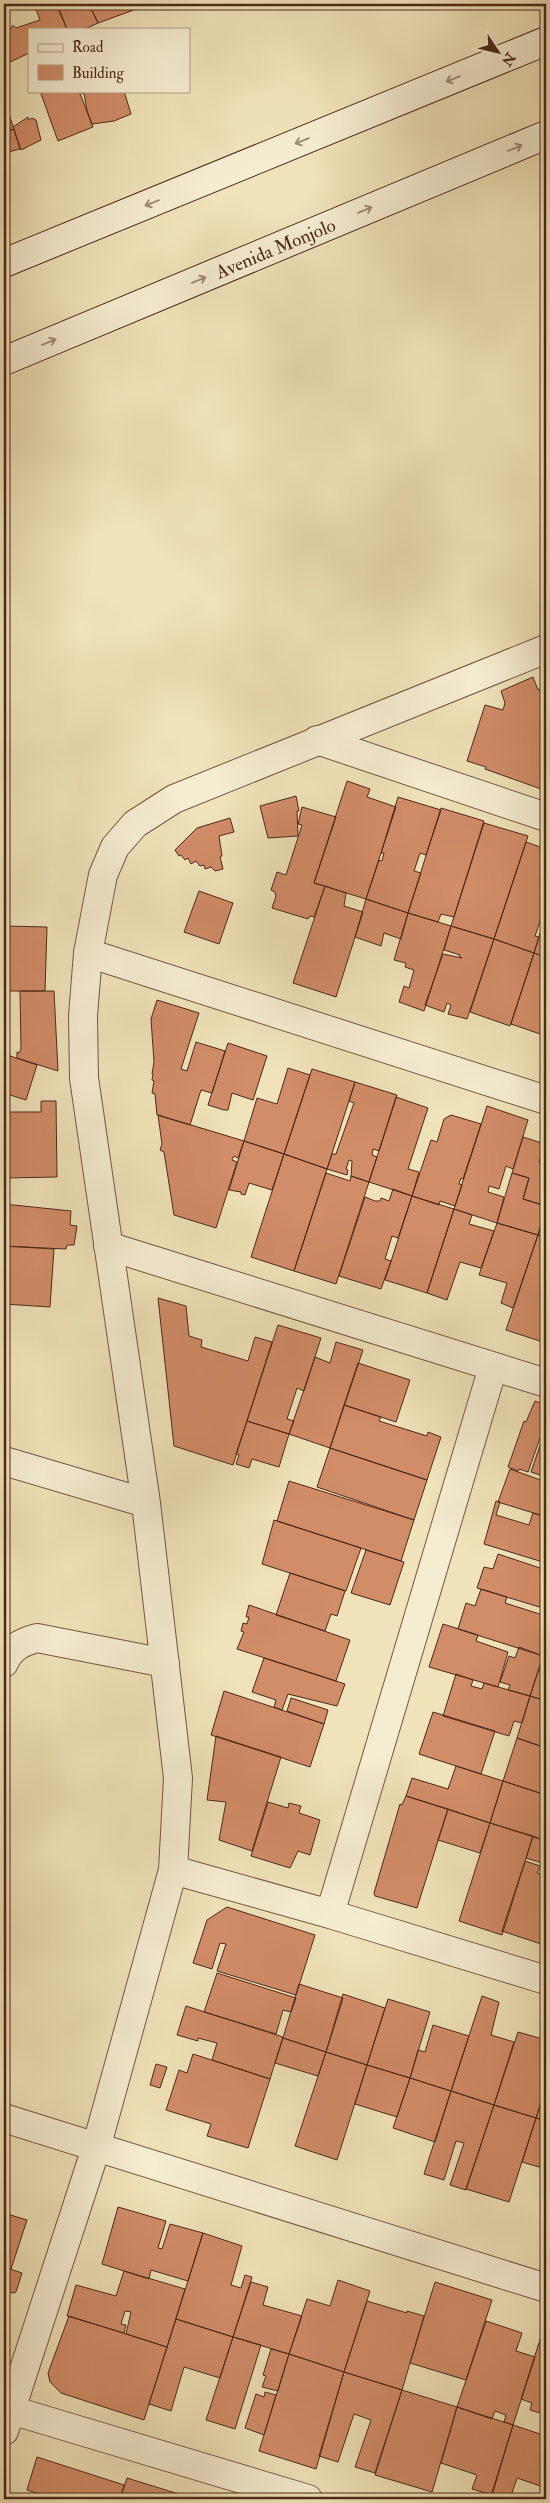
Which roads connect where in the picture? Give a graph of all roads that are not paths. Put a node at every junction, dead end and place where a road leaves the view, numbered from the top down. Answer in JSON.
{"nodes":[{"id":1,"x":546,"y":41,"type":"edge"},
{"id":2,"x":546,"y":135,"type":"edge"},
{"id":3,"x":4,"y":263,"type":"edge"},
{"id":4,"x":4,"y":361,"type":"edge"},
{"id":5,"x":546,"y":649,"type":"edge"},
{"id":6,"x":317,"y":740,"type":"junction"},
{"id":7,"x":546,"y":817,"type":"edge"},
{"id":8,"x":88,"y":953,"type":"junction"},
{"id":9,"x":546,"y":1100,"type":"edge"},
{"id":10,"x":108,"y":1246,"type":"junction"},
{"id":11,"x":494,"y":1367,"type":"junction"},
{"id":12,"x":546,"y":1383,"type":"edge"},
{"id":13,"x":4,"y":1461,"type":"edge"},
{"id":14,"x":146,"y":1503,"type":"junction"},
{"id":15,"x":4,"y":1663,"type":"edge"},
{"id":16,"x":165,"y":1664,"type":"junction"},
{"id":17,"x":173,"y":1870,"type":"junction"},
{"id":18,"x":330,"y":1914,"type":"junction"},
{"id":19,"x":546,"y":1980,"type":"edge"},
{"id":20,"x":4,"y":2118,"type":"edge"},
{"id":21,"x":96,"y":2148,"type":"junction"},
{"id":22,"x":546,"y":2288,"type":"edge"},
{"id":23,"x":7,"y":2421,"type":"edge"},
{"id":24,"x":308,"y":2499,"type":"edge"}],
"edges":[{"from":1,"to":3,"type":"street","one_way":true},
{"from":4,"to":2,"type":"street","name":"Avenida Monjolo","one_way":true},
{"from":5,"to":6,"type":"street"},
{"from":6,"to":7,"type":"street"},
{"from":6,"to":8,"type":"street"},
{"from":8,"to":9,"type":"street"},
{"from":8,"to":10,"type":"street"},
{"from":10,"to":11,"type":"street"},
{"from":10,"to":14,"type":"street"},
{"from":11,"to":12,"type":"street"},
{"from":11,"to":18,"type":"street"},
{"from":13,"to":14,"type":"street"},
{"from":14,"to":16,"type":"street"},
{"from":15,"to":16,"type":"street"},
{"from":16,"to":17,"type":"street"},
{"from":17,"to":18,"type":"street"},
{"from":17,"to":21,"type":"street"},
{"from":18,"to":19,"type":"street"},
{"from":20,"to":21,"type":"street"},
{"from":21,"to":22,"type":"street"},
{"from":21,"to":23,"type":"street"},
{"from":23,"to":24,"type":"street"}]}
